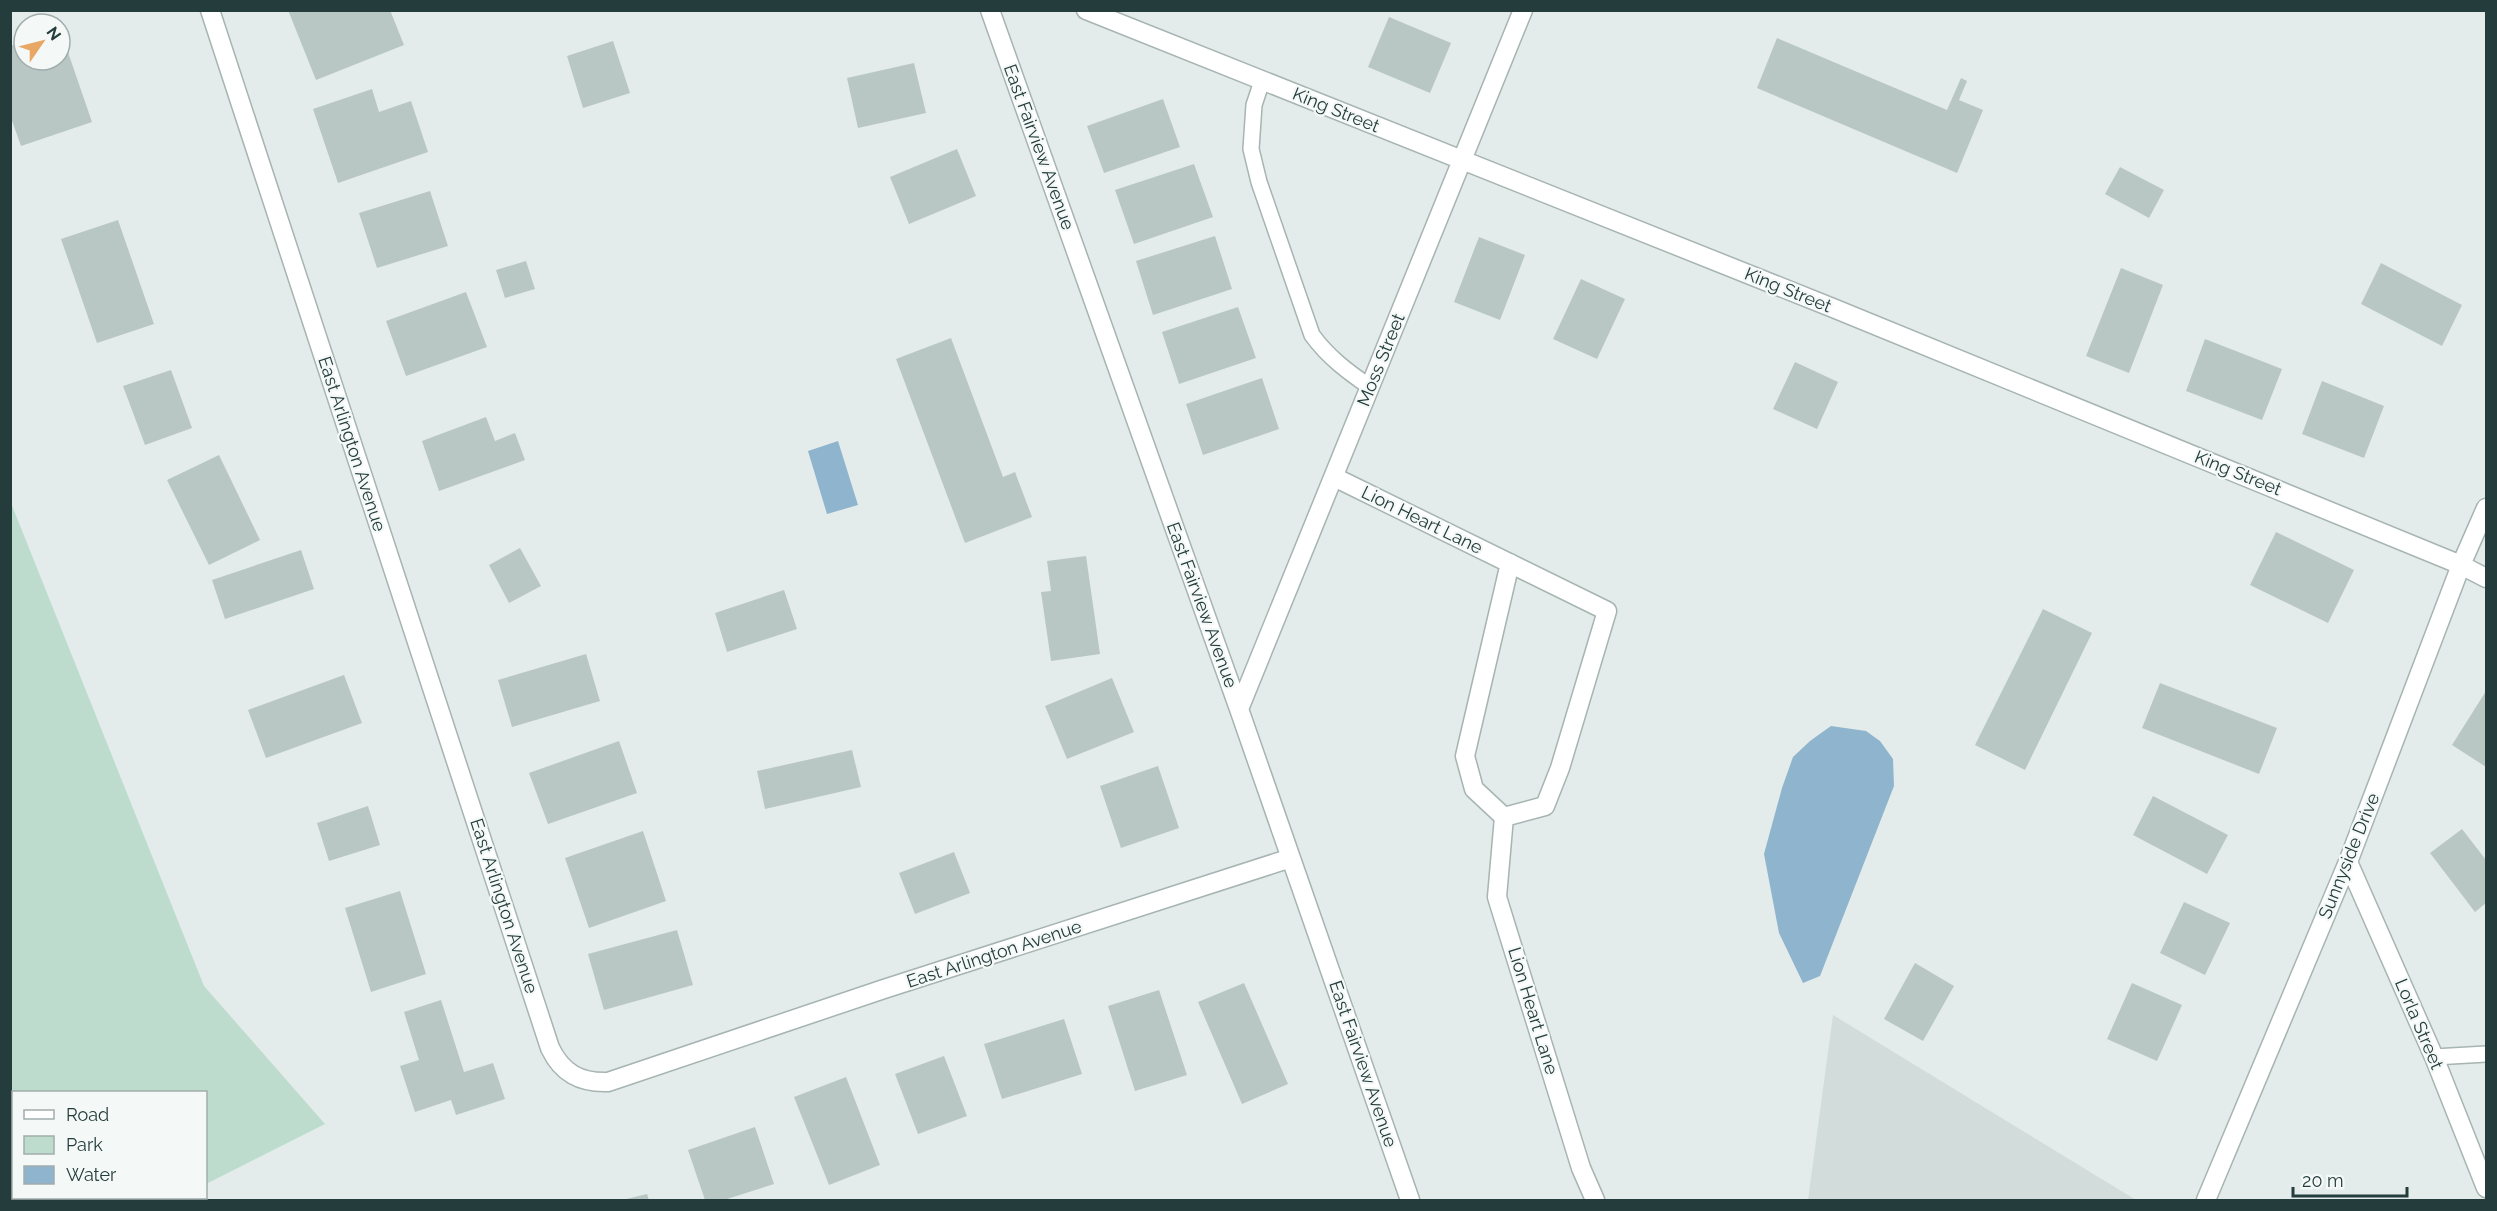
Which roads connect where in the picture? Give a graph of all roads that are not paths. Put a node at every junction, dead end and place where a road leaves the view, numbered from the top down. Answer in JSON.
{"nodes":[{"id":1,"x":210,"y":10,"type":"edge"},
{"id":2,"x":990,"y":10,"type":"edge"},
{"id":3,"x":1086,"y":10,"type":"edge"},
{"id":4,"x":1523,"y":10,"type":"edge"},
{"id":5,"x":1262,"y":81,"type":"junction"},
{"id":6,"x":1462,"y":160,"type":"junction"},
{"id":7,"x":1370,"y":387,"type":"junction"},
{"id":8,"x":1334,"y":477,"type":"junction"},
{"id":9,"x":2487,"y":508,"type":"edge"},
{"id":10,"x":1510,"y":563,"type":"junction"},
{"id":11,"x":2461,"y":565,"type":"junction"},
{"id":12,"x":2487,"y":578,"type":"edge"},
{"id":13,"x":1239,"y":710,"type":"junction"},
{"id":14,"x":1504,"y":817,"type":"junction"},
{"id":15,"x":1291,"y":858,"type":"junction"},
{"id":16,"x":2349,"y":862,"type":"junction"},
{"id":17,"x":2487,"y":1054,"type":"edge"},
{"id":18,"x":2434,"y":1057,"type":"junction"},
{"id":19,"x":2487,"y":1188,"type":"edge"},
{"id":20,"x":1410,"y":1200,"type":"edge"},
{"id":21,"x":1595,"y":1200,"type":"edge"},
{"id":22,"x":2206,"y":1200,"type":"edge"}],
"edges":[{"from":1,"to":15,"type":"street","name":"East Arlington Avenue"},
{"from":2,"to":13,"type":"street","name":"East Fairview Avenue"},
{"from":3,"to":5,"type":"street","name":"King Street"},
{"from":4,"to":6,"type":"street","name":"Moss Street"},
{"from":5,"to":6,"type":"street","name":"King Street"},
{"from":5,"to":7,"type":"lane"},
{"from":6,"to":7,"type":"street","name":"Moss Street"},
{"from":6,"to":11,"type":"street","name":"King Street"},
{"from":7,"to":8,"type":"street","name":"Moss Street"},
{"from":8,"to":10,"type":"street","name":"Lion Heart Lane"},
{"from":8,"to":13,"type":"street","name":"Moss Street"},
{"from":9,"to":11,"type":"street","name":"Sunnyside Drive"},
{"from":10,"to":14,"type":"street"},
{"from":10,"to":14,"type":"street","name":"Lion Heart Lane"},
{"from":11,"to":12,"type":"street","name":"King Street"},
{"from":11,"to":16,"type":"street","name":"Sunnyside Drive"},
{"from":13,"to":15,"type":"street","name":"East Fairview Avenue"},
{"from":14,"to":21,"type":"street","name":"Lion Heart Lane"},
{"from":15,"to":20,"type":"street","name":"East Fairview Avenue"},
{"from":16,"to":18,"type":"street","name":"Lorla Street"},
{"from":16,"to":22,"type":"street","name":"Sunnyside Drive"},
{"from":17,"to":18,"type":"lane"},
{"from":18,"to":19,"type":"street","name":"Lorla Street"}]}
